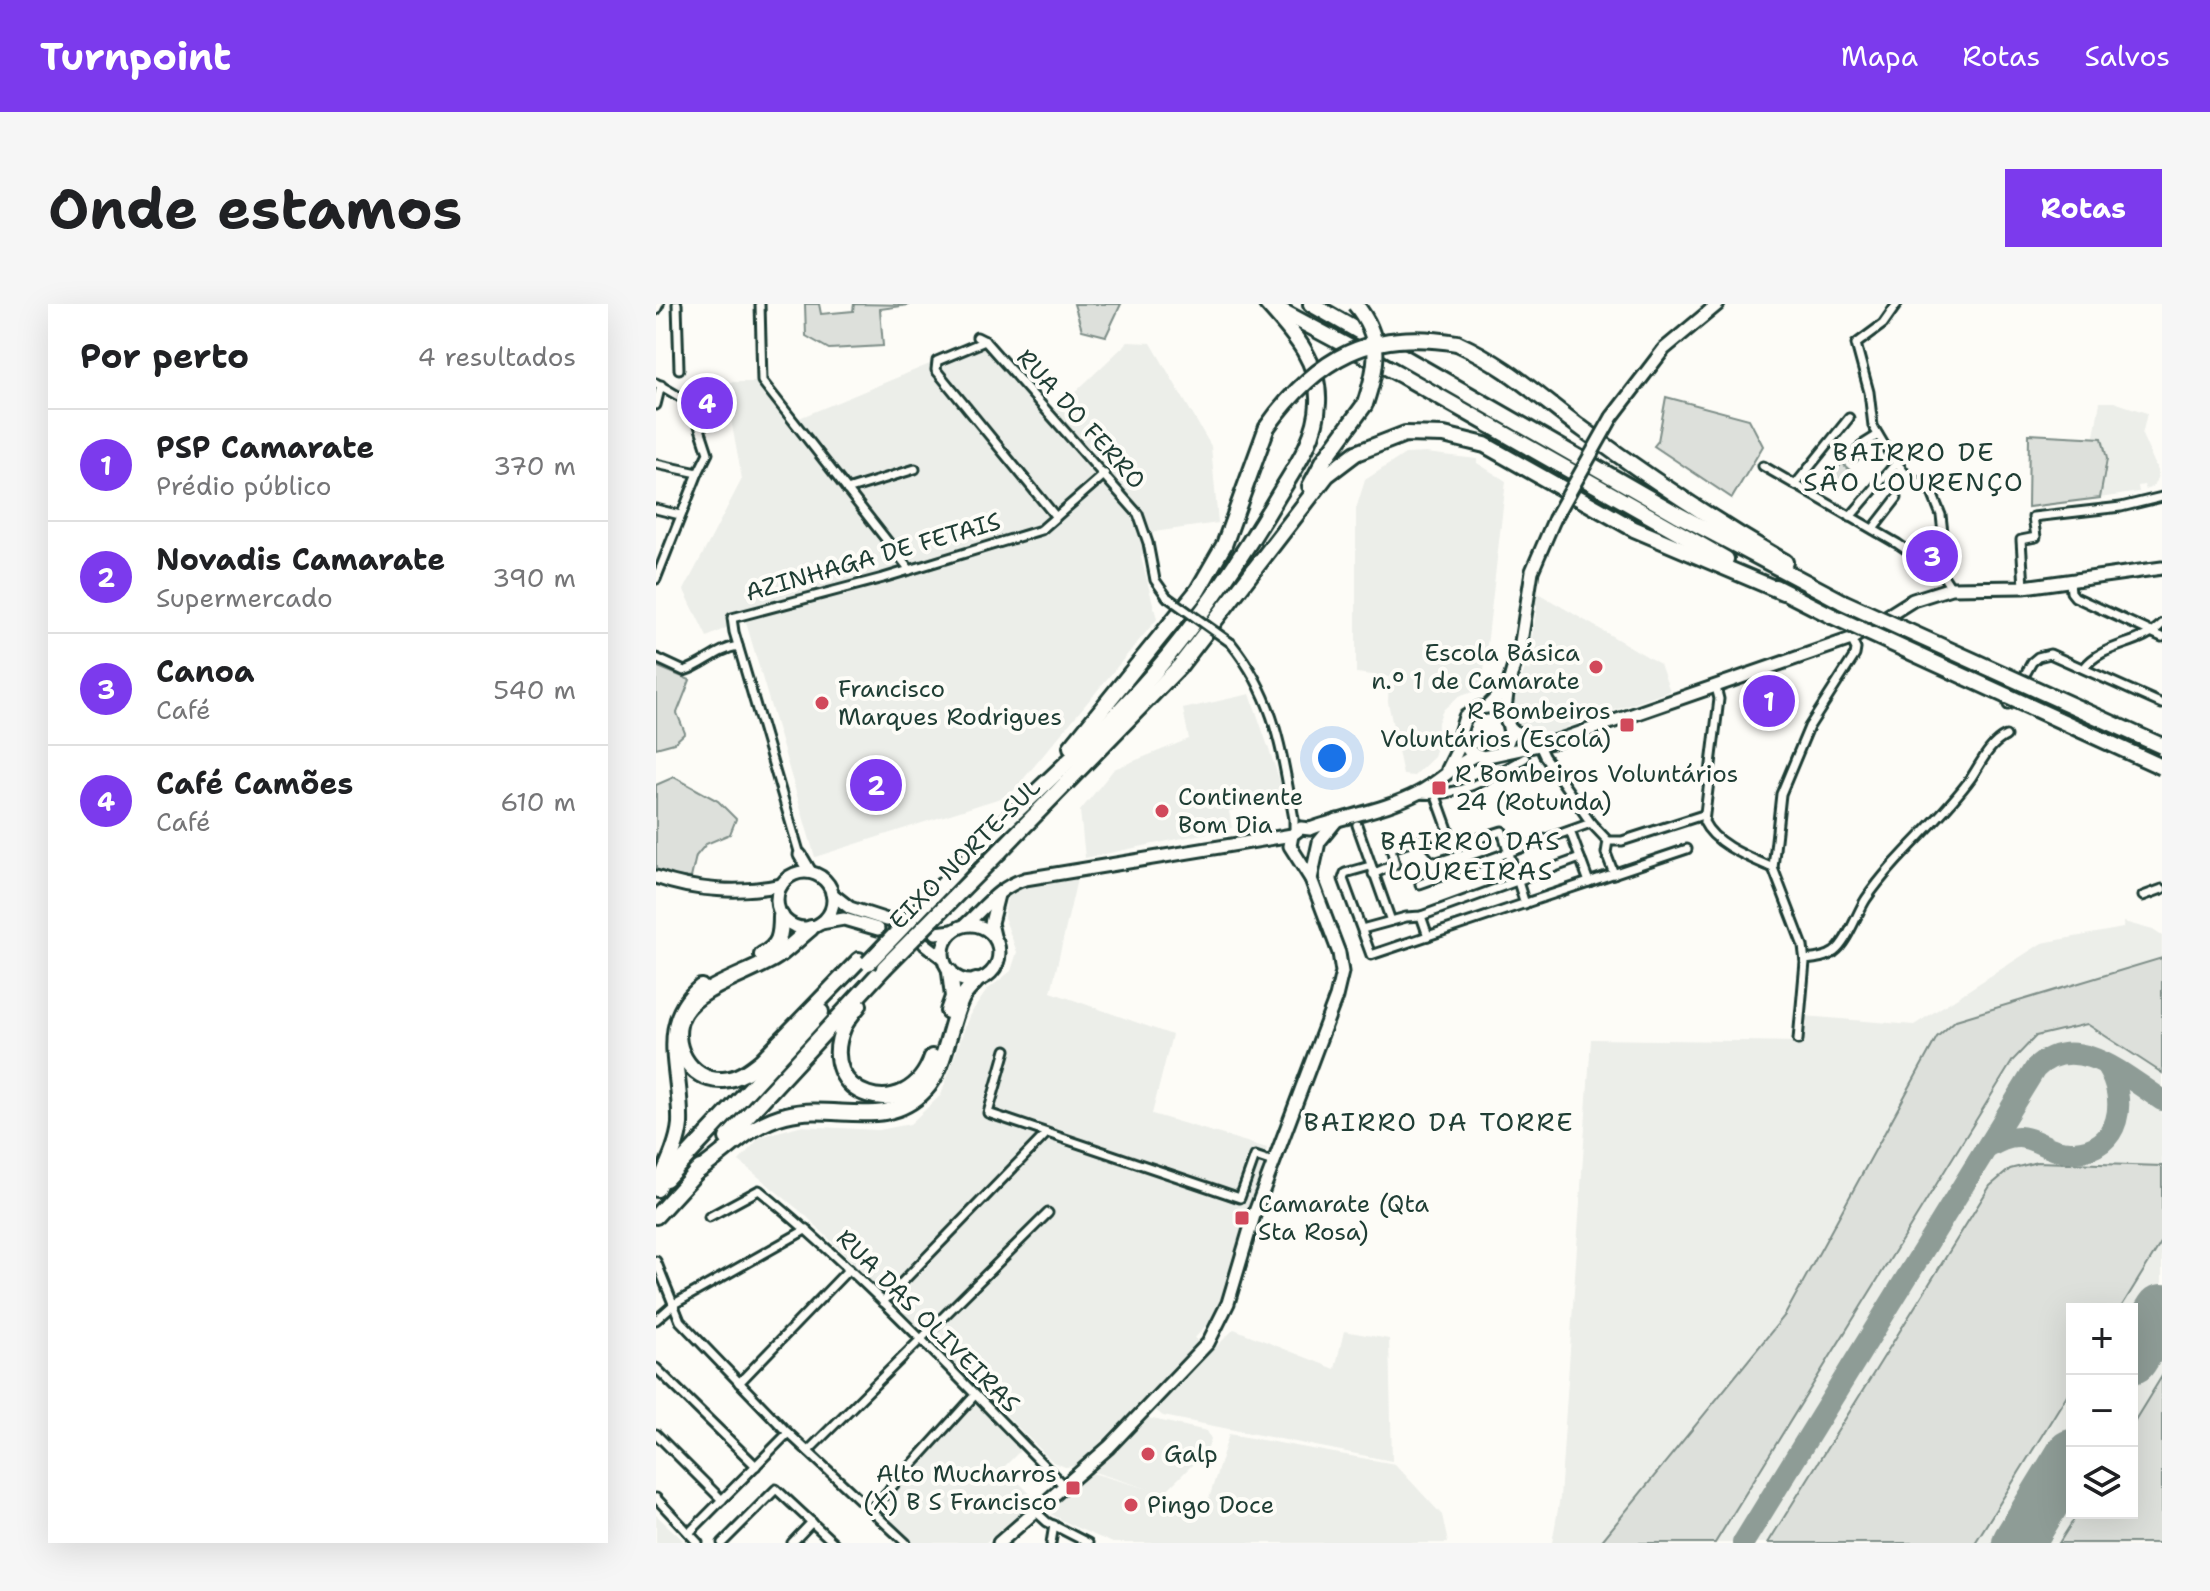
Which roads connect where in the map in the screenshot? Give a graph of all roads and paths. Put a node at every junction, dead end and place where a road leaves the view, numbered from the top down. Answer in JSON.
{"nodes":[{"id":1,"x":659,"y":304,"type":"edge"},
{"id":2,"x":677,"y":304,"type":"edge"},
{"id":3,"x":760,"y":304,"type":"edge"},
{"id":4,"x":1268,"y":304,"type":"edge"},
{"id":5,"x":1311,"y":304,"type":"edge"},
{"id":6,"x":1355,"y":304,"type":"edge"},
{"id":7,"x":1718,"y":304,"type":"edge"},
{"id":8,"x":1897,"y":304,"type":"edge"},
{"id":9,"x":656,"y":310,"type":"edge"},
{"id":10,"x":679,"y":369,"type":"dead end"},
{"id":11,"x":659,"y":384,"type":"edge"},
{"id":12,"x":656,"y":405,"type":"edge"},
{"id":13,"x":1849,"y":418,"type":"dead end"},
{"id":14,"x":1878,"y":435,"type":"junction"},
{"id":15,"x":1853,"y":457,"type":"dead end"},
{"id":16,"x":1897,"y":462,"type":"junction"},
{"id":17,"x":656,"y":464,"type":"edge"},
{"id":18,"x":1763,"y":466,"type":"dead end"},
{"id":19,"x":915,"y":469,"type":"dead end"},
{"id":20,"x":698,"y":473,"type":"junction"},
{"id":21,"x":1105,"y":474,"type":"junction"},
{"id":22,"x":1795,"y":485,"type":"junction"},
{"id":23,"x":847,"y":490,"type":"junction"},
{"id":24,"x":2162,"y":497,"type":"edge"},
{"id":25,"x":1897,"y":498,"type":"dead end"},
{"id":26,"x":656,"y":509,"type":"edge"},
{"id":27,"x":1294,"y":514,"type":"junction"},
{"id":28,"x":680,"y":515,"type":"junction"},
{"id":29,"x":1056,"y":517,"type":"junction"},
{"id":30,"x":1850,"y":517,"type":"junction"},
{"id":31,"x":1873,"y":529,"type":"junction"},
{"id":32,"x":660,"y":556,"type":"edge"},
{"id":33,"x":2162,"y":568,"type":"edge"},
{"id":34,"x":910,"y":570,"type":"junction"},
{"id":35,"x":1942,"y":574,"type":"junction"},
{"id":36,"x":656,"y":579,"type":"edge"},
{"id":37,"x":2070,"y":582,"type":"junction"},
{"id":38,"x":2024,"y":587,"type":"junction"},
{"id":39,"x":1951,"y":588,"type":"junction"},
{"id":40,"x":1783,"y":592,"type":"junction"},
{"id":41,"x":1839,"y":600,"type":"junction"},
{"id":42,"x":2162,"y":624,"type":"edge"},
{"id":43,"x":2153,"y":632,"type":"junction"},
{"id":44,"x":2162,"y":637,"type":"edge"},
{"id":45,"x":1851,"y":639,"type":"junction"},
{"id":46,"x":738,"y":646,"type":"junction"},
{"id":47,"x":656,"y":658,"type":"edge"},
{"id":48,"x":2084,"y":668,"type":"junction"},
{"id":49,"x":1508,"y":686,"type":"junction"},
{"id":50,"x":1716,"y":687,"type":"junction"},
{"id":51,"x":2162,"y":704,"type":"edge"},
{"id":52,"x":2008,"y":705,"type":"dead end"},
{"id":53,"x":1487,"y":707,"type":"junction"},
{"id":54,"x":1504,"y":716,"type":"junction"},
{"id":55,"x":1510,"y":729,"type":"junction"},
{"id":56,"x":2006,"y":736,"type":"dead end"},
{"id":57,"x":1462,"y":741,"type":"junction"},
{"id":58,"x":1539,"y":745,"type":"junction"},
{"id":59,"x":2162,"y":746,"type":"edge"},
{"id":60,"x":1502,"y":751,"type":"junction"},
{"id":61,"x":1476,"y":755,"type":"junction"},
{"id":62,"x":1525,"y":758,"type":"dead end"},
{"id":63,"x":2162,"y":767,"type":"edge"},
{"id":64,"x":1447,"y":771,"type":"junction"},
{"id":65,"x":1038,"y":789,"type":"junction"},
{"id":66,"x":1417,"y":794,"type":"junction"},
{"id":67,"x":1436,"y":796,"type":"junction"},
{"id":68,"x":1703,"y":815,"type":"junction"},
{"id":69,"x":1337,"y":819,"type":"junction"},
{"id":70,"x":1591,"y":823,"type":"junction"},
{"id":71,"x":1357,"y":825,"type":"dead end"},
{"id":72,"x":1298,"y":828,"type":"junction"},
{"id":73,"x":1570,"y":831,"type":"junction"},
{"id":74,"x":1261,"y":841,"type":"junction"},
{"id":75,"x":1608,"y":841,"type":"junction"},
{"id":76,"x":1454,"y":846,"type":"junction"},
{"id":77,"x":1317,"y":847,"type":"junction"},
{"id":78,"x":1687,"y":849,"type":"dead end"},
{"id":79,"x":1294,"y":852,"type":"junction"},
{"id":80,"x":1509,"y":854,"type":"junction"},
{"id":81,"x":800,"y":855,"type":"joint"},
{"id":82,"x":1580,"y":858,"type":"junction"},
{"id":83,"x":1773,"y":868,"type":"junction"},
{"id":84,"x":1371,"y":870,"type":"junction"},
{"id":85,"x":804,"y":872,"type":"junction"},
{"id":86,"x":1614,"y":874,"type":"junction"},
{"id":87,"x":656,"y":877,"type":"edge"},
{"id":88,"x":1311,"y":879,"type":"junction"},
{"id":89,"x":1518,"y":880,"type":"junction"},
{"id":90,"x":1589,"y":882,"type":"junction"},
{"id":91,"x":1420,"y":884,"type":"dead end"},
{"id":92,"x":781,"y":885,"type":"junction"},
{"id":93,"x":2162,"y":889,"type":"edge"},
{"id":94,"x":754,"y":891,"type":"junction"},
{"id":95,"x":999,"y":892,"type":"junction"},
{"id":96,"x":832,"y":894,"type":"junction"},
{"id":97,"x":2143,"y":896,"type":"dead end"},
{"id":98,"x":1525,"y":904,"type":"junction"},
{"id":99,"x":779,"y":911,"type":"junction"},
{"id":100,"x":1421,"y":916,"type":"junction"},
{"id":101,"x":1391,"y":921,"type":"junction"},
{"id":102,"x":816,"y":925,"type":"junction"},
{"id":103,"x":965,"y":925,"type":"junction"},
{"id":104,"x":886,"y":927,"type":"junction"},
{"id":105,"x":1362,"y":929,"type":"junction"},
{"id":106,"x":953,"y":931,"type":"junction"},
{"id":107,"x":936,"y":933,"type":"dead end"},
{"id":108,"x":1428,"y":936,"type":"junction"},
{"id":109,"x":994,"y":937,"type":"junction"},
{"id":110,"x":925,"y":944,"type":"dead end"},
{"id":111,"x":943,"y":958,"type":"junction"},
{"id":112,"x":1805,"y":960,"type":"junction"},
{"id":113,"x":864,"y":961,"type":"junction"},
{"id":114,"x":884,"y":968,"type":"junction"},
{"id":115,"x":950,"y":972,"type":"junction"},
{"id":116,"x":976,"y":981,"type":"junction"},
{"id":117,"x":1798,"y":1040,"type":"dead end"},
{"id":118,"x":1006,"y":1050,"type":"dead end"},
{"id":119,"x":1046,"y":1134,"type":"junction"},
{"id":120,"x":1273,"y":1162,"type":"junction"},
{"id":121,"x":695,"y":1173,"type":"junction"},
{"id":122,"x":656,"y":1190,"type":"edge"},
{"id":123,"x":1048,"y":1213,"type":"dead end"},
{"id":124,"x":656,"y":1216,"type":"edge"},
{"id":125,"x":709,"y":1217,"type":"dead end"},
{"id":126,"x":807,"y":1229,"type":"junction"},
{"id":127,"x":657,"y":1262,"type":"edge"},
{"id":128,"x":849,"y":1269,"type":"junction"},
{"id":129,"x":883,"y":1302,"type":"junction"},
{"id":130,"x":674,"y":1304,"type":"junction"},
{"id":131,"x":656,"y":1320,"type":"edge"},
{"id":132,"x":919,"y":1339,"type":"junction"},
{"id":133,"x":656,"y":1368,"type":"edge"},
{"id":134,"x":739,"y":1383,"type":"junction"},
{"id":135,"x":975,"y":1395,"type":"junction"},
{"id":136,"x":788,"y":1433,"type":"junction"},
{"id":137,"x":656,"y":1434,"type":"edge"},
{"id":138,"x":808,"y":1451,"type":"junction"},
{"id":139,"x":756,"y":1466,"type":"junction"},
{"id":140,"x":1064,"y":1486,"type":"junction"},
{"id":141,"x":656,"y":1498,"type":"edge"},
{"id":142,"x":722,"y":1500,"type":"junction"},
{"id":143,"x":871,"y":1510,"type":"junction"},
{"id":144,"x":1035,"y":1511,"type":"junction"},
{"id":145,"x":812,"y":1522,"type":"junction"},
{"id":146,"x":1054,"y":1525,"type":"junction"},
{"id":147,"x":694,"y":1540,"type":"edge"},
{"id":148,"x":722,"y":1543,"type":"edge"},
{"id":149,"x":792,"y":1543,"type":"edge"},
{"id":150,"x":834,"y":1543,"type":"edge"},
{"id":151,"x":906,"y":1543,"type":"edge"},
{"id":152,"x":999,"y":1543,"type":"edge"},
{"id":153,"x":1051,"y":1543,"type":"edge"},
{"id":154,"x":1088,"y":1543,"type":"edge"}],
"edges":[{"from":1,"to":9,"type":"street"},
{"from":2,"to":10,"type":"street"},
{"from":3,"to":23,"type":"street"},
{"from":4,"to":40,"type":"highway"},
{"from":4,"to":65,"type":"highway"},
{"from":5,"to":41,"type":"highway"},
{"from":6,"to":27,"type":"highway","bridge":true},
{"from":7,"to":49,"type":"street","bridge":true},
{"from":8,"to":14,"type":"street"},
{"from":11,"to":12,"type":"street"},
{"from":11,"to":20,"type":"street"},
{"from":13,"to":22,"type":"street"},
{"from":14,"to":15,"type":"street"},
{"from":14,"to":16,"type":"street"},
{"from":16,"to":30,"type":"street"},
{"from":16,"to":35,"type":"street"},
{"from":17,"to":20,"type":"street"},
{"from":18,"to":22,"type":"street"},
{"from":19,"to":23,"type":"street"},
{"from":20,"to":28,"type":"street"},
{"from":21,"to":29,"type":"street","name":"AZINHAGA DE FETAIS"},
{"from":21,"to":29,"type":"street","name":"RUA DO FERRO"},
{"from":21,"to":72,"type":"street","name":"RUA DO FERRO","bridge":true},
{"from":22,"to":30,"type":"street"},
{"from":23,"to":34,"type":"street"},
{"from":24,"to":38,"type":"street"},
{"from":25,"to":31,"type":"street"},
{"from":26,"to":28,"type":"street"},
{"from":27,"to":40,"type":"highway"},
{"from":27,"to":114,"type":"highway","name":"EIXO NORTE-SUL","bridge":true},
{"from":28,"to":32,"type":"street"},
{"from":29,"to":34,"type":"street","name":"AZINHAGA DE FETAIS"},
{"from":30,"to":31,"type":"street"},
{"from":31,"to":35,"type":"street"},
{"from":32,"to":36,"type":"street"},
{"from":33,"to":37,"type":"street"},
{"from":34,"to":46,"type":"street","name":"AZINHAGA DE FETAIS"},
{"from":35,"to":39,"type":"street"},
{"from":37,"to":38,"type":"street"},
{"from":37,"to":43,"type":"street"},
{"from":38,"to":39,"type":"street"},
{"from":39,"to":45,"type":"street"},
{"from":40,"to":63,"type":"highway","bridge":true},
{"from":41,"to":59,"type":"highway","bridge":true},
{"from":41,"to":65,"type":"highway","bridge":true},
{"from":42,"to":43,"type":"street"},
{"from":43,"to":44,"type":"street"},
{"from":43,"to":48,"type":"street"},
{"from":45,"to":50,"type":"street"},
{"from":45,"to":83,"type":"street"},
{"from":46,"to":47,"type":"street"},
{"from":46,"to":81,"type":"street","name":"AZINHAGA DE FETAIS"},
{"from":48,"to":51,"type":"street"},
{"from":48,"to":52,"type":"street"},
{"from":49,"to":53,"type":"street"},
{"from":49,"to":54,"type":"street"},
{"from":50,"to":58,"type":"street"},
{"from":50,"to":68,"type":"street"},
{"from":53,"to":54,"type":"street"},
{"from":53,"to":57,"type":"street"},
{"from":54,"to":55,"type":"street"},
{"from":55,"to":58,"type":"street"},
{"from":55,"to":60,"type":"street"},
{"from":56,"to":112,"type":"street"},
{"from":57,"to":61,"type":"street"},
{"from":57,"to":64,"type":"street"},
{"from":58,"to":60,"type":"street"},
{"from":58,"to":70,"type":"street"},
{"from":60,"to":61,"type":"street"},
{"from":61,"to":64,"type":"street"},
{"from":62,"to":67,"type":"street"},
{"from":64,"to":66,"type":"street"},
{"from":65,"to":104,"type":"highway","name":"EIXO NORTE-SUL","bridge":true},
{"from":66,"to":67,"type":"street"},
{"from":66,"to":69,"type":"street"},
{"from":67,"to":76,"type":"street"},
{"from":68,"to":75,"type":"street"},
{"from":68,"to":83,"type":"street"},
{"from":69,"to":72,"type":"street"},
{"from":69,"to":77,"type":"street"},
{"from":70,"to":73,"type":"street"},
{"from":70,"to":75,"type":"street"},
{"from":71,"to":84,"type":"street"},
{"from":72,"to":74,"type":"street"},
{"from":72,"to":77,"type":"street"},
{"from":72,"to":79,"type":"street"},
{"from":73,"to":80,"type":"street"},
{"from":73,"to":82,"type":"street"},
{"from":74,"to":79,"type":"street"},
{"from":74,"to":95,"type":"street"},
{"from":75,"to":86,"type":"street"},
{"from":76,"to":80,"type":"street"},
{"from":76,"to":84,"type":"street"},
{"from":77,"to":79,"type":"street"},
{"from":77,"to":88,"type":"street"},
{"from":78,"to":86,"type":"street"},
{"from":79,"to":88,"type":"street"},
{"from":80,"to":89,"type":"street"},
{"from":80,"to":91,"type":"street"},
{"from":81,"to":85,"type":"street"},
{"from":82,"to":89,"type":"street"},
{"from":82,"to":90,"type":"street"},
{"from":83,"to":112,"type":"street"},
{"from":84,"to":101,"type":"street"},
{"from":84,"to":105,"type":"street"},
{"from":85,"to":92,"type":"street"},
{"from":85,"to":96,"type":"street"},
{"from":86,"to":90,"type":"street"},
{"from":87,"to":94,"type":"street"},
{"from":88,"to":120,"type":"street"},
{"from":89,"to":98,"type":"street"},
{"from":89,"to":100,"type":"street"},
{"from":90,"to":98,"type":"street"},
{"from":92,"to":94,"type":"street"},
{"from":92,"to":99,"type":"street"},
{"from":93,"to":97,"type":"street"},
{"from":94,"to":99,"type":"street"},
{"from":95,"to":103,"type":"street"},
{"from":95,"to":109,"type":"street"},
{"from":96,"to":102,"type":"street"},
{"from":96,"to":104,"type":"street"},
{"from":98,"to":108,"type":"street"},
{"from":99,"to":102,"type":"street"},
{"from":99,"to":122,"type":"highway"},
{"from":100,"to":101,"type":"street"},
{"from":100,"to":108,"type":"street"},
{"from":101,"to":105,"type":"street"},
{"from":102,"to":104,"type":"street"},
{"from":102,"to":113,"type":"highway"},
{"from":103,"to":106,"type":"street"},
{"from":103,"to":109,"type":"street"},
{"from":104,"to":113,"type":"highway","name":"EIXO NORTE-SUL","bridge":true},
{"from":105,"to":108,"type":"street"},
{"from":106,"to":107,"type":"street"},
{"from":106,"to":111,"type":"street"},
{"from":109,"to":116,"type":"street"},
{"from":110,"to":111,"type":"street"},
{"from":111,"to":115,"type":"street"},
{"from":112,"to":117,"type":"street"},
{"from":113,"to":122,"type":"highway","name":"EIXO NORTE-SUL"},
{"from":114,"to":115,"type":"highway"},
{"from":114,"to":121,"type":"highway","name":"EIXO NORTE-SUL"},
{"from":115,"to":116,"type":"street"},
{"from":116,"to":121,"type":"highway"},
{"from":118,"to":119,"type":"street"},
{"from":119,"to":120,"type":"street"},
{"from":119,"to":129,"type":"street"},
{"from":120,"to":140,"type":"street"},
{"from":121,"to":124,"type":"highway","name":"EIXO NORTE-SUL"},
{"from":123,"to":132,"type":"street"},
{"from":125,"to":126,"type":"street","name":"RUA DAS OLIVEIRAS"},
{"from":126,"to":128,"type":"street","name":"RUA DAS OLIVEIRAS"},
{"from":126,"to":130,"type":"street"},
{"from":127,"to":130,"type":"street"},
{"from":128,"to":129,"type":"street","name":"RUA DAS OLIVEIRAS"},
{"from":128,"to":134,"type":"street"},
{"from":129,"to":132,"type":"street","name":"RUA DAS OLIVEIRAS"},
{"from":130,"to":131,"type":"street"},
{"from":130,"to":134,"type":"street"},
{"from":132,"to":135,"type":"street","name":"RUA DAS OLIVEIRAS"},
{"from":132,"to":138,"type":"street"},
{"from":133,"to":139,"type":"street"},
{"from":134,"to":136,"type":"street"},
{"from":135,"to":140,"type":"street","name":"RUA DAS OLIVEIRAS"},
{"from":135,"to":143,"type":"street"},
{"from":136,"to":138,"type":"street"},
{"from":136,"to":139,"type":"street"},
{"from":137,"to":142,"type":"street"},
{"from":138,"to":143,"type":"street"},
{"from":139,"to":142,"type":"street"},
{"from":140,"to":144,"type":"street"},
{"from":141,"to":147,"type":"street"},
{"from":142,"to":147,"type":"street"},
{"from":143,"to":151,"type":"street"},
{"from":144,"to":146,"type":"street"},
{"from":144,"to":152,"type":"street"},
{"from":145,"to":148,"type":"street"},
{"from":145,"to":149,"type":"street"},
{"from":145,"to":150,"type":"street"},
{"from":146,"to":153,"type":"street"},
{"from":146,"to":154,"type":"street"}]}
